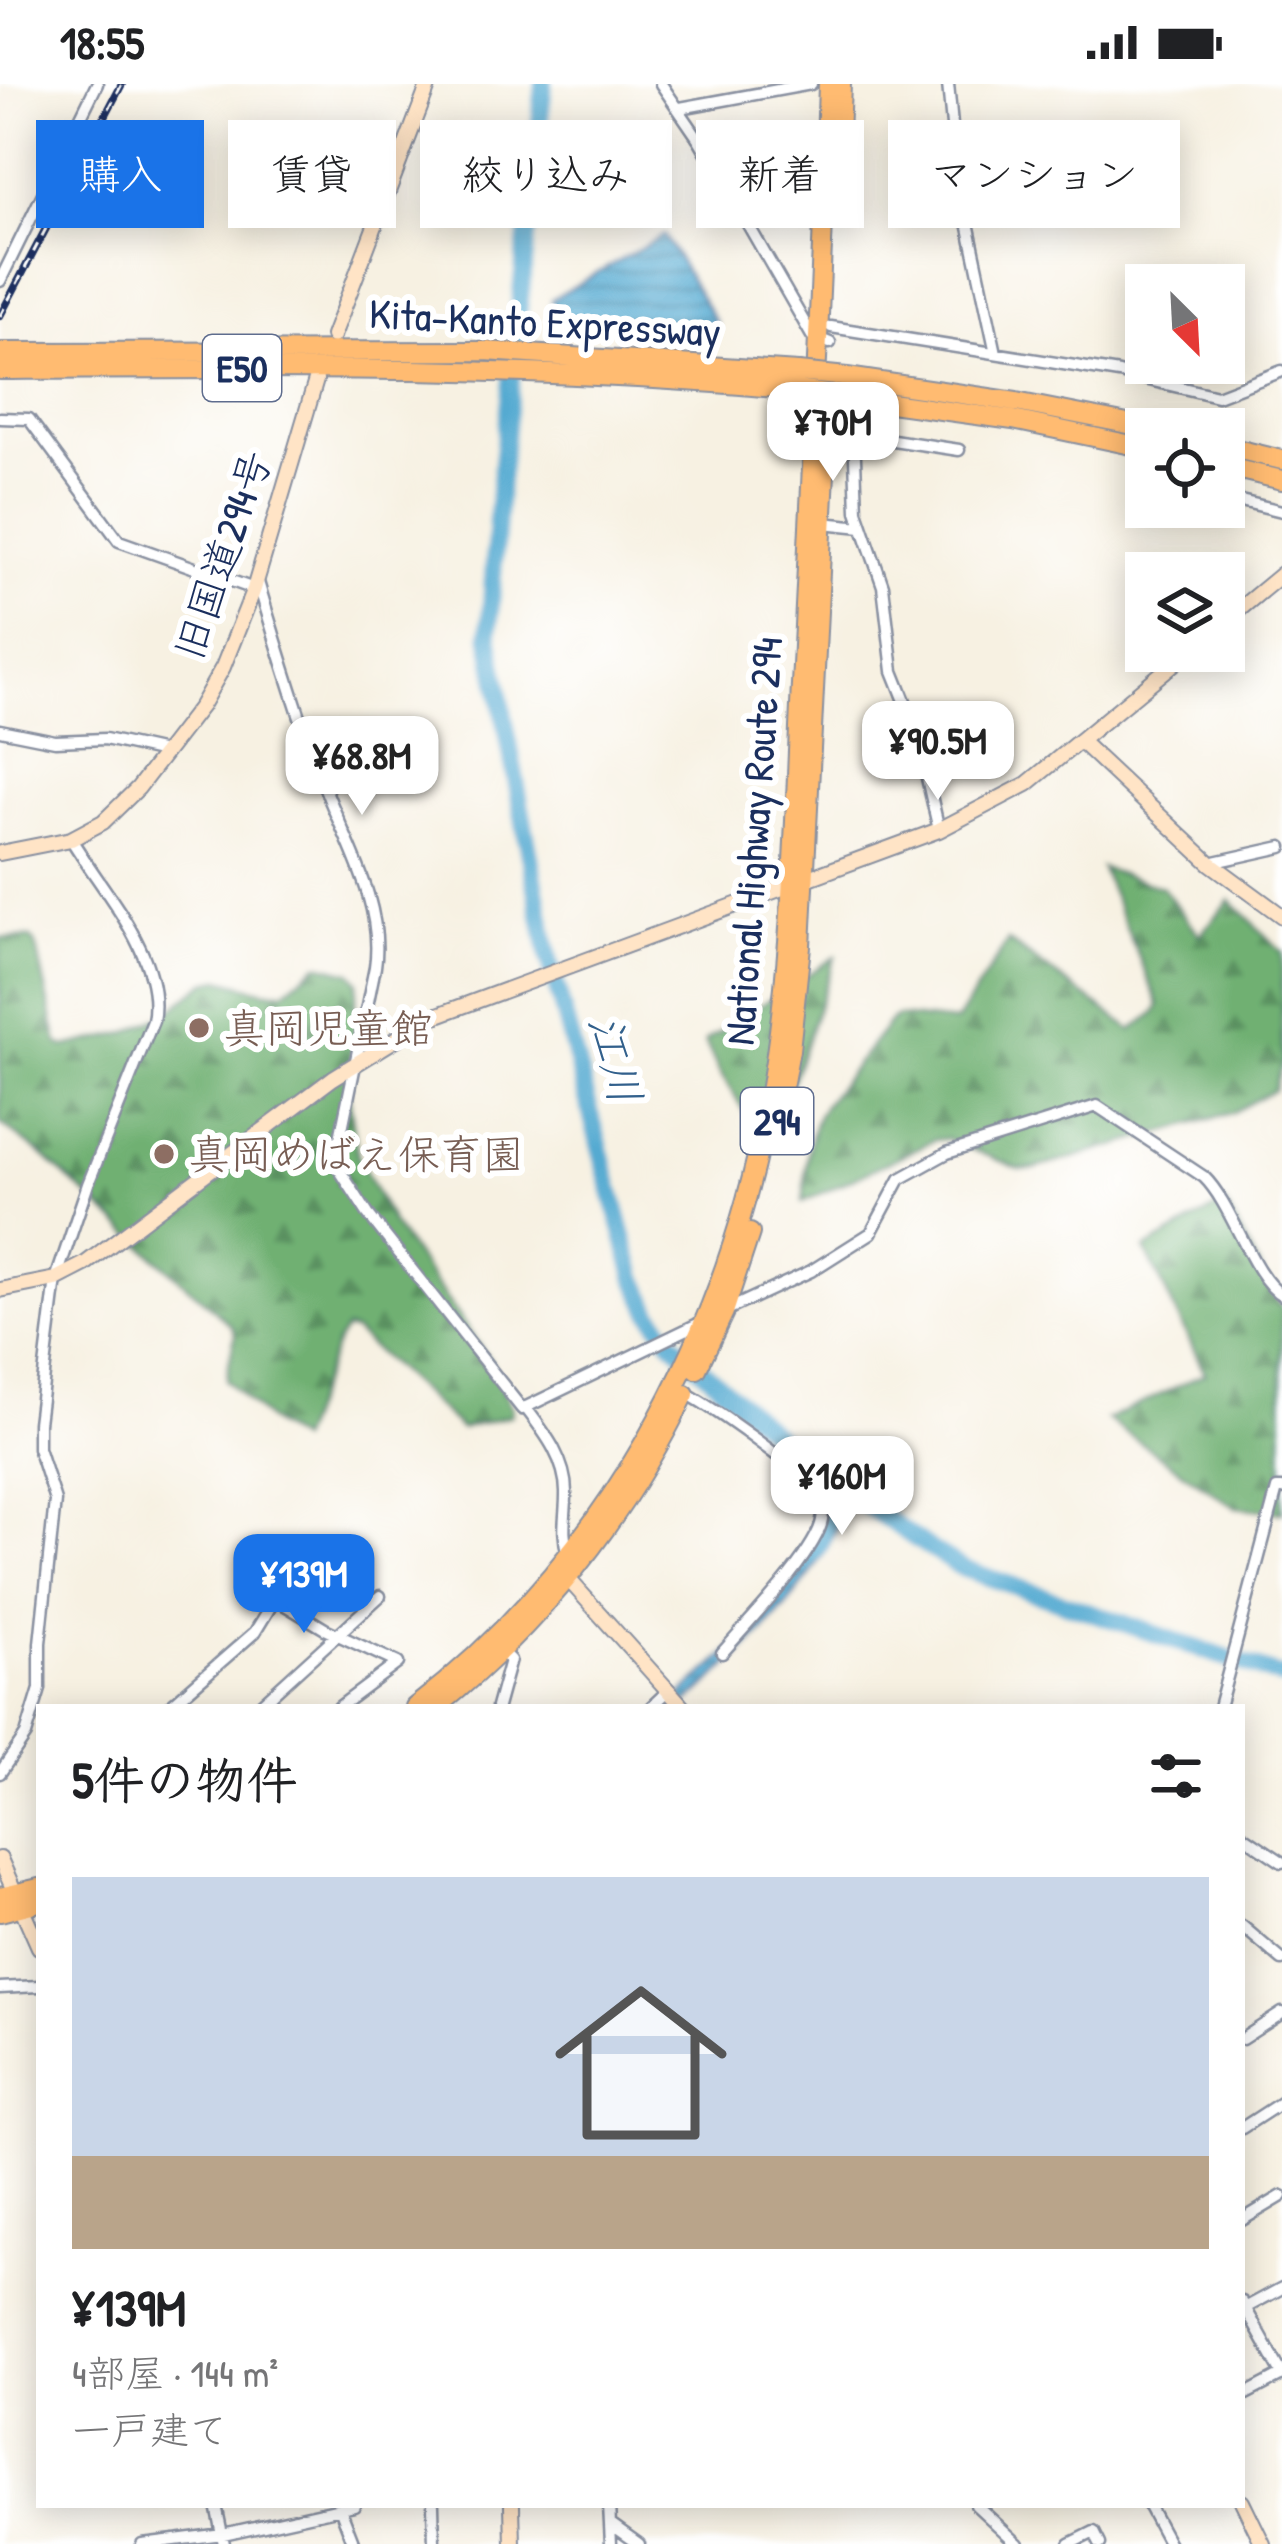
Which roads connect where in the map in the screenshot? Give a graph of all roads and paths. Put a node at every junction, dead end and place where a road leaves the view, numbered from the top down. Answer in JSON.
{"nodes":[{"id":1,"x":97,"y":84,"type":"edge"},
{"id":2,"x":429,"y":84,"type":"edge"},
{"id":3,"x":661,"y":84,"type":"edge"},
{"id":4,"x":812,"y":84,"type":"edge"},
{"id":5,"x":828,"y":84,"type":"edge"},
{"id":6,"x":841,"y":84,"type":"edge"},
{"id":7,"x":948,"y":84,"type":"edge"},
{"id":8,"x":680,"y":108,"type":"junction"},
{"id":9,"x":0,"y":281,"type":"edge"},
{"id":10,"x":333,"y":336,"type":"dead end"},
{"id":11,"x":827,"y":336,"type":"junction"},
{"id":12,"x":996,"y":352,"type":"junction"},
{"id":13,"x":1,"y":358,"type":"edge"},
{"id":14,"x":1282,"y":370,"type":"edge"},
{"id":15,"x":316,"y":380,"type":"dead end"},
{"id":16,"x":847,"y":387,"type":"junction"},
{"id":17,"x":0,"y":418,"type":"edge"},
{"id":18,"x":1125,"y":423,"type":"edge"},
{"id":19,"x":827,"y":430,"type":"junction"},
{"id":20,"x":854,"y":432,"type":"junction"},
{"id":21,"x":1125,"y":444,"type":"edge"},
{"id":22,"x":959,"y":450,"type":"dead end"},
{"id":23,"x":1245,"y":451,"type":"edge"},
{"id":24,"x":1282,"y":460,"type":"edge"},
{"id":25,"x":1245,"y":471,"type":"edge"},
{"id":26,"x":1282,"y":480,"type":"edge"},
{"id":27,"x":1245,"y":502,"type":"edge"},
{"id":28,"x":1282,"y":511,"type":"edge"},
{"id":29,"x":823,"y":523,"type":"junction"},
{"id":30,"x":862,"y":527,"type":"junction"},
{"id":31,"x":1282,"y":574,"type":"edge"},
{"id":32,"x":256,"y":585,"type":"junction"},
{"id":33,"x":1245,"y":605,"type":"edge"},
{"id":34,"x":1164,"y":672,"type":"edge"},
{"id":35,"x":0,"y":730,"type":"edge"},
{"id":36,"x":1080,"y":742,"type":"junction"},
{"id":37,"x":164,"y":752,"type":"junction"},
{"id":38,"x":939,"y":830,"type":"junction"},
{"id":39,"x":71,"y":839,"type":"junction"},
{"id":40,"x":1282,"y":847,"type":"edge"},
{"id":41,"x":0,"y":854,"type":"edge"},
{"id":42,"x":1210,"y":863,"type":"junction"},
{"id":43,"x":798,"y":880,"type":"junction"},
{"id":44,"x":1282,"y":916,"type":"edge"},
{"id":45,"x":356,"y":1062,"type":"junction"},
{"id":46,"x":56,"y":1279,"type":"junction"},
{"id":47,"x":0,"y":1289,"type":"edge"},
{"id":48,"x":1282,"y":1294,"type":"edge"},
{"id":49,"x":714,"y":1316,"type":"junction"},
{"id":50,"x":692,"y":1345,"type":"junction"},
{"id":51,"x":685,"y":1386,"type":"junction"},
{"id":52,"x":525,"y":1407,"type":"junction"},
{"id":53,"x":1282,"y":1489,"type":"edge"},
{"id":54,"x":564,"y":1566,"type":"junction"},
{"id":55,"x":380,"y":1596,"type":"dead end"},
{"id":56,"x":341,"y":1635,"type":"junction"},
{"id":57,"x":501,"y":1652,"type":"junction"},
{"id":58,"x":722,"y":1653,"type":"dead end"},
{"id":59,"x":674,"y":1698,"type":"edge"},
{"id":60,"x":172,"y":1704,"type":"edge"},
{"id":61,"x":261,"y":1704,"type":"edge"},
{"id":62,"x":343,"y":1704,"type":"edge"},
{"id":63,"x":418,"y":1704,"type":"edge"},
{"id":64,"x":440,"y":1704,"type":"edge"},
{"id":65,"x":497,"y":1704,"type":"edge"},
{"id":66,"x":1220,"y":1704,"type":"edge"},
{"id":67,"x":0,"y":1773,"type":"edge"},
{"id":68,"x":1245,"y":1837,"type":"edge"},
{"id":69,"x":0,"y":1858,"type":"edge"},
{"id":70,"x":1282,"y":1862,"type":"edge"},
{"id":71,"x":12,"y":1904,"type":"edge"},
{"id":72,"x":0,"y":1924,"type":"edge"},
{"id":73,"x":1245,"y":1929,"type":"edge"},
{"id":74,"x":1255,"y":1937,"type":"junction"},
{"id":75,"x":36,"y":1942,"type":"edge"},
{"id":76,"x":1245,"y":1944,"type":"edge"},
{"id":77,"x":1282,"y":1960,"type":"edge"},
{"id":78,"x":36,"y":1986,"type":"edge"},
{"id":79,"x":0,"y":1988,"type":"edge"},
{"id":80,"x":1282,"y":2013,"type":"edge"},
{"id":81,"x":1245,"y":2037,"type":"edge"},
{"id":82,"x":1282,"y":2102,"type":"edge"},
{"id":83,"x":1245,"y":2126,"type":"edge"},
{"id":84,"x":1282,"y":2197,"type":"edge"},
{"id":85,"x":1245,"y":2218,"type":"edge"},
{"id":86,"x":1282,"y":2288,"type":"edge"},
{"id":87,"x":1245,"y":2305,"type":"edge"},
{"id":88,"x":1245,"y":2307,"type":"edge"},
{"id":89,"x":1282,"y":2374,"type":"edge"},
{"id":90,"x":1245,"y":2394,"type":"edge"},
{"id":91,"x":1245,"y":2507,"type":"edge"},
{"id":92,"x":217,"y":2508,"type":"edge"},
{"id":93,"x":340,"y":2508,"type":"edge"},
{"id":94,"x":433,"y":2508,"type":"edge"},
{"id":95,"x":512,"y":2508,"type":"edge"},
{"id":96,"x":609,"y":2508,"type":"edge"},
{"id":97,"x":980,"y":2508,"type":"edge"},
{"id":98,"x":1150,"y":2508,"type":"edge"},
{"id":99,"x":611,"y":2524,"type":"junction"},
{"id":100,"x":1006,"y":2530,"type":"junction"},
{"id":101,"x":224,"y":2539,"type":"edge"},
{"id":102,"x":142,"y":2544,"type":"edge"},
{"id":103,"x":354,"y":2544,"type":"edge"},
{"id":104,"x":434,"y":2544,"type":"edge"},
{"id":105,"x":513,"y":2544,"type":"edge"},
{"id":106,"x":611,"y":2544,"type":"edge"},
{"id":107,"x":639,"y":2544,"type":"edge"},
{"id":108,"x":1001,"y":2544,"type":"edge"},
{"id":109,"x":1018,"y":2544,"type":"edge"},
{"id":110,"x":1070,"y":2544,"type":"edge"},
{"id":111,"x":1100,"y":2544,"type":"edge"},
{"id":112,"x":1169,"y":2544,"type":"edge"},
{"id":113,"x":1263,"y":2544,"type":"edge"}],
"edges":[{"from":1,"to":9,"type":"street"},
{"from":2,"to":10,"type":"street"},
{"from":3,"to":8,"type":"street"},
{"from":4,"to":8,"type":"street"},
{"from":5,"to":11,"type":"highway","name":"National Highway Route 294","number":"294"},
{"from":6,"to":11,"type":"highway","name":"National Highway Route 294","number":"294"},
{"from":7,"to":12,"type":"street"},
{"from":8,"to":11,"type":"street"},
{"from":11,"to":12,"type":"street"},
{"from":11,"to":19,"type":"highway","name":"National Highway Route 294","number":"294"},
{"from":11,"to":43,"type":"highway","name":"National Highway Route 294","number":"294"},
{"from":12,"to":14,"type":"street"},
{"from":13,"to":16,"type":"highway","name":"Kita-Kanto Expressway","number":"E50","bridge":true},
{"from":15,"to":32,"type":"street","name":"旧国道294号"},
{"from":16,"to":18,"type":"highway","name":"Kita-Kanto Expressway","number":"E50"},
{"from":16,"to":21,"type":"highway","name":"Kita-Kanto Expressway","number":"E50"},
{"from":17,"to":32,"type":"street"},
{"from":19,"to":20,"type":"street"},
{"from":19,"to":29,"type":"highway","name":"National Highway Route 294","number":"294"},
{"from":20,"to":22,"type":"street"},
{"from":20,"to":30,"type":"street"},
{"from":23,"to":24,"type":"highway"},
{"from":25,"to":26,"type":"highway"},
{"from":27,"to":28,"type":"street"},
{"from":29,"to":30,"type":"street"},
{"from":29,"to":43,"type":"highway","name":"National Highway Route 294","number":"294"},
{"from":30,"to":38,"type":"street"},
{"from":31,"to":33,"type":"street"},
{"from":32,"to":37,"type":"street","name":"旧国道294号"},
{"from":32,"to":45,"type":"street"},
{"from":34,"to":36,"type":"street"},
{"from":35,"to":37,"type":"street"},
{"from":36,"to":38,"type":"street"},
{"from":36,"to":42,"type":"street"},
{"from":37,"to":39,"type":"street","name":"旧国道294号"},
{"from":38,"to":43,"type":"street"},
{"from":39,"to":41,"type":"street","name":"旧国道294号"},
{"from":39,"to":46,"type":"street"},
{"from":40,"to":42,"type":"street"},
{"from":42,"to":44,"type":"street"},
{"from":43,"to":45,"type":"street"},
{"from":43,"to":49,"type":"highway","name":"National Highway Route 294","number":"294"},
{"from":45,"to":46,"type":"street"},
{"from":45,"to":52,"type":"street"},
{"from":46,"to":47,"type":"street"},
{"from":46,"to":67,"type":"street"},
{"from":48,"to":49,"type":"street"},
{"from":49,"to":50,"type":"highway","name":"National Highway Route 294","number":"294"},
{"from":49,"to":50,"type":"street"},
{"from":50,"to":51,"type":"highway","name":"National Highway Route 294","number":"294"},
{"from":50,"to":52,"type":"street"},
{"from":51,"to":54,"type":"highway","name":"National Highway Route 294","number":"294"},
{"from":51,"to":58,"type":"street"},
{"from":52,"to":54,"type":"street"},
{"from":53,"to":66,"type":"street"},
{"from":54,"to":57,"type":"highway","name":"National Highway Route 294","number":"294"},
{"from":54,"to":59,"type":"street"},
{"from":54,"to":63,"type":"highway","name":"National Highway Route 294","number":"294"},
{"from":55,"to":56,"type":"street"},
{"from":56,"to":60,"type":"street"},
{"from":56,"to":61,"type":"street"},
{"from":56,"to":62,"type":"street"},
{"from":57,"to":64,"type":"highway","name":"National Highway Route 294","number":"294"},
{"from":57,"to":65,"type":"street"},
{"from":68,"to":70,"type":"street"},
{"from":69,"to":71,"type":"street"},
{"from":71,"to":72,"type":"street"},
{"from":71,"to":75,"type":"street"},
{"from":73,"to":74,"type":"street"},
{"from":74,"to":76,"type":"street"},
{"from":74,"to":77,"type":"street"},
{"from":78,"to":79,"type":"street"},
{"from":80,"to":81,"type":"street"},
{"from":82,"to":83,"type":"street"},
{"from":84,"to":85,"type":"street"},
{"from":86,"to":87,"type":"street"},
{"from":88,"to":89,"type":"street"},
{"from":89,"to":90,"type":"street"},
{"from":91,"to":113,"type":"street"},
{"from":92,"to":101,"type":"street"},
{"from":93,"to":101,"type":"street"},
{"from":93,"to":103,"type":"street"},
{"from":94,"to":104,"type":"street"},
{"from":95,"to":105,"type":"street"},
{"from":96,"to":99,"type":"street"},
{"from":97,"to":100,"type":"street"},
{"from":98,"to":112,"type":"street"},
{"from":99,"to":106,"type":"street"},
{"from":99,"to":107,"type":"street"},
{"from":100,"to":108,"type":"street"},
{"from":100,"to":109,"type":"street"},
{"from":101,"to":102,"type":"street"},
{"from":110,"to":111,"type":"street"}]}
